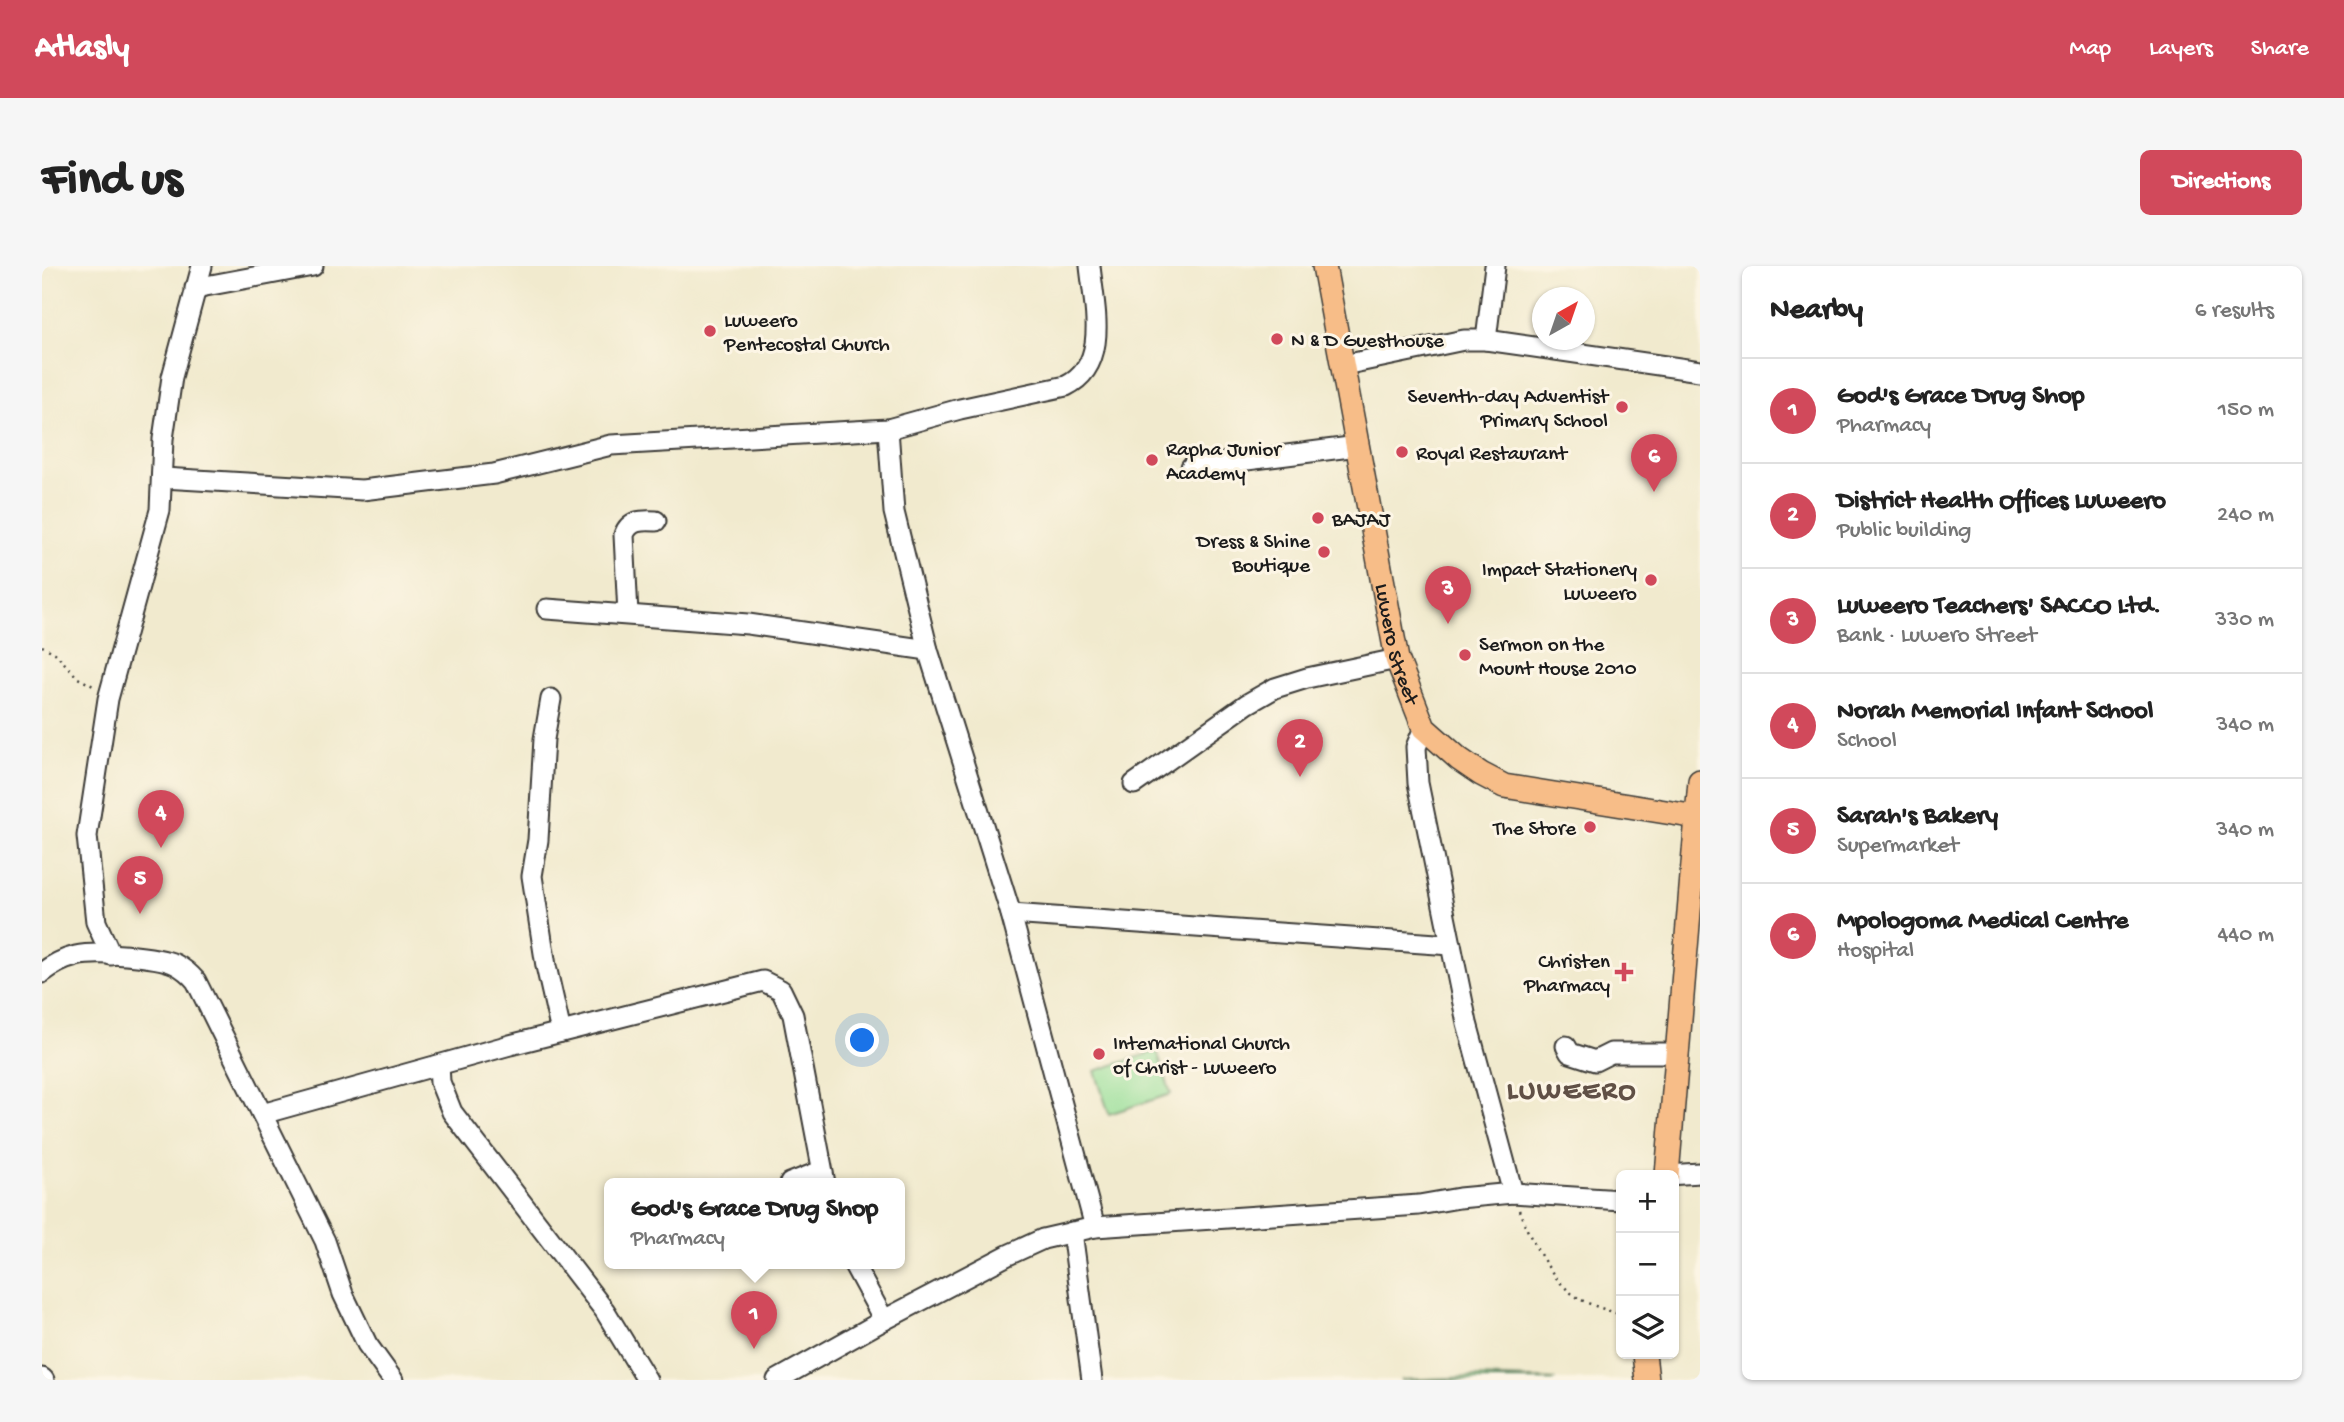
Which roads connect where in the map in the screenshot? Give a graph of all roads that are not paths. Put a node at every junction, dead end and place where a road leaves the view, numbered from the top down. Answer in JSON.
{"nodes":[{"id":1,"x":202,"y":266,"type":"edge"},
{"id":2,"x":313,"y":266,"type":"edge"},
{"id":3,"x":1090,"y":266,"type":"edge"},
{"id":4,"x":1324,"y":266,"type":"edge"},
{"id":5,"x":1495,"y":266,"type":"edge"},
{"id":6,"x":195,"y":288,"type":"junction"},
{"id":7,"x":1486,"y":340,"type":"junction"},
{"id":8,"x":1344,"y":365,"type":"junction"},
{"id":9,"x":1700,"y":371,"type":"edge"},
{"id":10,"x":888,"y":429,"type":"junction"},
{"id":11,"x":1357,"y":446,"type":"junction"},
{"id":12,"x":1191,"y":467,"type":"dead end"},
{"id":13,"x":163,"y":478,"type":"junction"},
{"id":14,"x":656,"y":521,"type":"dead end"},
{"id":15,"x":547,"y":609,"type":"dead end"},
{"id":16,"x":628,"y":614,"type":"junction"},
{"id":17,"x":928,"y":650,"type":"junction"},
{"id":18,"x":1397,"y":659,"type":"junction"},
{"id":19,"x":551,"y":699,"type":"dead end"},
{"id":20,"x":1424,"y":728,"type":"junction"},
{"id":21,"x":1134,"y":784,"type":"dead end"},
{"id":22,"x":1699,"y":789,"type":"edge"},
{"id":23,"x":1696,"y":817,"type":"junction"},
{"id":24,"x":1011,"y":914,"type":"junction"},
{"id":25,"x":96,"y":922,"type":"junction"},
{"id":26,"x":1451,"y":944,"type":"junction"},
{"id":27,"x":79,"y":955,"type":"junction"},
{"id":28,"x":111,"y":955,"type":"junction"},
{"id":29,"x":42,"y":973,"type":"edge"},
{"id":30,"x":561,"y":1032,"type":"junction"},
{"id":31,"x":1566,"y":1046,"type":"dead end"},
{"id":32,"x":1678,"y":1053,"type":"junction"},
{"id":33,"x":439,"y":1065,"type":"junction"},
{"id":34,"x":262,"y":1114,"type":"junction"},
{"id":35,"x":1667,"y":1170,"type":"edge"},
{"id":36,"x":1700,"y":1173,"type":"edge"},
{"id":37,"x":1679,"y":1174,"type":"edge"},
{"id":38,"x":823,"y":1177,"type":"edge"},
{"id":39,"x":1513,"y":1193,"type":"junction"},
{"id":40,"x":1616,"y":1200,"type":"edge"},
{"id":41,"x":1095,"y":1227,"type":"junction"},
{"id":42,"x":1072,"y":1232,"type":"junction"},
{"id":43,"x":856,"y":1269,"type":"edge"},
{"id":44,"x":884,"y":1320,"type":"junction"},
{"id":45,"x":1645,"y":1359,"type":"edge"},
{"id":46,"x":393,"y":1380,"type":"edge"},
{"id":47,"x":647,"y":1380,"type":"edge"},
{"id":48,"x":777,"y":1380,"type":"edge"},
{"id":49,"x":1092,"y":1380,"type":"edge"},
{"id":50,"x":1647,"y":1380,"type":"edge"}],
"edges":[{"from":1,"to":6,"type":"street"},
{"from":2,"to":6,"type":"street"},
{"from":3,"to":10,"type":"street"},
{"from":4,"to":8,"type":"main road","name":"Luwero Street"},
{"from":5,"to":7,"type":"street"},
{"from":6,"to":13,"type":"street"},
{"from":7,"to":8,"type":"street"},
{"from":7,"to":9,"type":"street"},
{"from":8,"to":11,"type":"main road","name":"Luwero Street"},
{"from":10,"to":13,"type":"street"},
{"from":10,"to":17,"type":"street"},
{"from":11,"to":12,"type":"street"},
{"from":11,"to":18,"type":"main road","name":"Luwero Street"},
{"from":13,"to":25,"type":"street"},
{"from":14,"to":16,"type":"street"},
{"from":15,"to":16,"type":"street"},
{"from":16,"to":17,"type":"street"},
{"from":17,"to":24,"type":"street"},
{"from":18,"to":20,"type":"main road","name":"Luwero Street"},
{"from":18,"to":21,"type":"street"},
{"from":19,"to":30,"type":"street"},
{"from":20,"to":23,"type":"main road","name":"Luwero Street"},
{"from":20,"to":26,"type":"street"},
{"from":22,"to":23,"type":"main road"},
{"from":23,"to":32,"type":"main road"},
{"from":24,"to":26,"type":"street"},
{"from":24,"to":41,"type":"street"},
{"from":25,"to":27,"type":"street"},
{"from":25,"to":28,"type":"street"},
{"from":26,"to":39,"type":"street"},
{"from":27,"to":28,"type":"street"},
{"from":27,"to":29,"type":"street"},
{"from":28,"to":34,"type":"street"},
{"from":30,"to":33,"type":"street"},
{"from":30,"to":38,"type":"street"},
{"from":31,"to":32,"type":"street"},
{"from":32,"to":35,"type":"main road"},
{"from":33,"to":34,"type":"street"},
{"from":33,"to":47,"type":"street"},
{"from":34,"to":46,"type":"street"},
{"from":36,"to":37,"type":"street"},
{"from":39,"to":40,"type":"street"},
{"from":39,"to":41,"type":"street"},
{"from":41,"to":42,"type":"street"},
{"from":42,"to":44,"type":"street"},
{"from":42,"to":49,"type":"street"},
{"from":43,"to":44,"type":"street"},
{"from":44,"to":48,"type":"street"},
{"from":45,"to":50,"type":"main road"}]}
